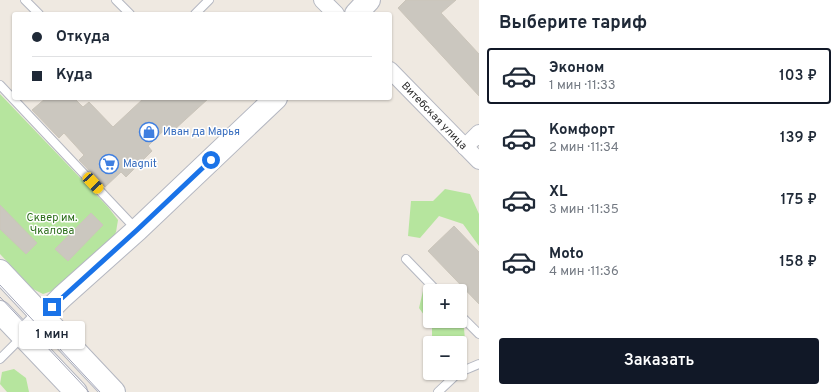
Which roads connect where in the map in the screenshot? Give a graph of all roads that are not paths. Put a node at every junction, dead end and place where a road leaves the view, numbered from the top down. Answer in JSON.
{"nodes":[{"id":1,"x":25,"y":0,"type":"edge"},
{"id":2,"x":116,"y":0,"type":"edge"},
{"id":3,"x":209,"y":0,"type":"edge"},
{"id":4,"x":322,"y":0,"type":"edge"},
{"id":5,"x":369,"y":0,"type":"edge"},
{"id":6,"x":37,"y":12,"type":"edge"},
{"id":7,"x":128,"y":12,"type":"edge"},
{"id":8,"x":197,"y":12,"type":"edge"},
{"id":9,"x":334,"y":12,"type":"edge"},
{"id":10,"x":358,"y":12,"type":"edge"},
{"id":11,"x":392,"y":72,"type":"edge"},
{"id":12,"x":0,"y":85,"type":"edge"},
{"id":13,"x":12,"y":98,"type":"edge"},
{"id":14,"x":14,"y":100,"type":"edge"},
{"id":15,"x":274,"y":100,"type":"edge"},
{"id":16,"x":479,"y":134,"type":"edge"},
{"id":17,"x":465,"y":147,"type":"junction"},
{"id":18,"x":479,"y":161,"type":"edge"},
{"id":19,"x":137,"y":230,"type":"junction"},
{"id":20,"x":406,"y":259,"type":"dead end"},
{"id":21,"x":0,"y":271,"type":"edge"},
{"id":22,"x":430,"y":284,"type":"edge"},
{"id":23,"x":0,"y":312,"type":"edge"},
{"id":24,"x":42,"y":316,"type":"junction"},
{"id":25,"x":467,"y":322,"type":"edge"},
{"id":26,"x":479,"y":334,"type":"edge"},
{"id":27,"x":23,"y":336,"type":"junction"},
{"id":28,"x":0,"y":358,"type":"edge"},
{"id":29,"x":479,"y":364,"type":"edge"},
{"id":30,"x":467,"y":369,"type":"edge"},
{"id":31,"x":451,"y":380,"type":"edge"},
{"id":32,"x":76,"y":392,"type":"edge"},
{"id":33,"x":114,"y":392,"type":"edge"},
{"id":34,"x":438,"y":392,"type":"edge"}],
"edges":[{"from":1,"to":6,"type":"lane"},
{"from":2,"to":7,"type":"lane"},
{"from":3,"to":8,"type":"lane"},
{"from":4,"to":9,"type":"street"},
{"from":5,"to":10,"type":"street"},
{"from":11,"to":17,"type":"street","name":"Витебская улица"},
{"from":12,"to":13,"type":"lane"},
{"from":14,"to":19,"type":"lane"},
{"from":15,"to":19,"type":"street"},
{"from":16,"to":17,"type":"street"},
{"from":17,"to":18,"type":"street","name":"Витебская улица"},
{"from":19,"to":24,"type":"street"},
{"from":20,"to":22,"type":"lane"},
{"from":21,"to":24,"type":"street"},
{"from":23,"to":27,"type":"street"},
{"from":24,"to":27,"type":"street"},
{"from":24,"to":33,"type":"street"},
{"from":25,"to":26,"type":"lane"},
{"from":27,"to":28,"type":"lane"},
{"from":27,"to":32,"type":"street"},
{"from":29,"to":30,"type":"lane"},
{"from":31,"to":34,"type":"lane"}]}
